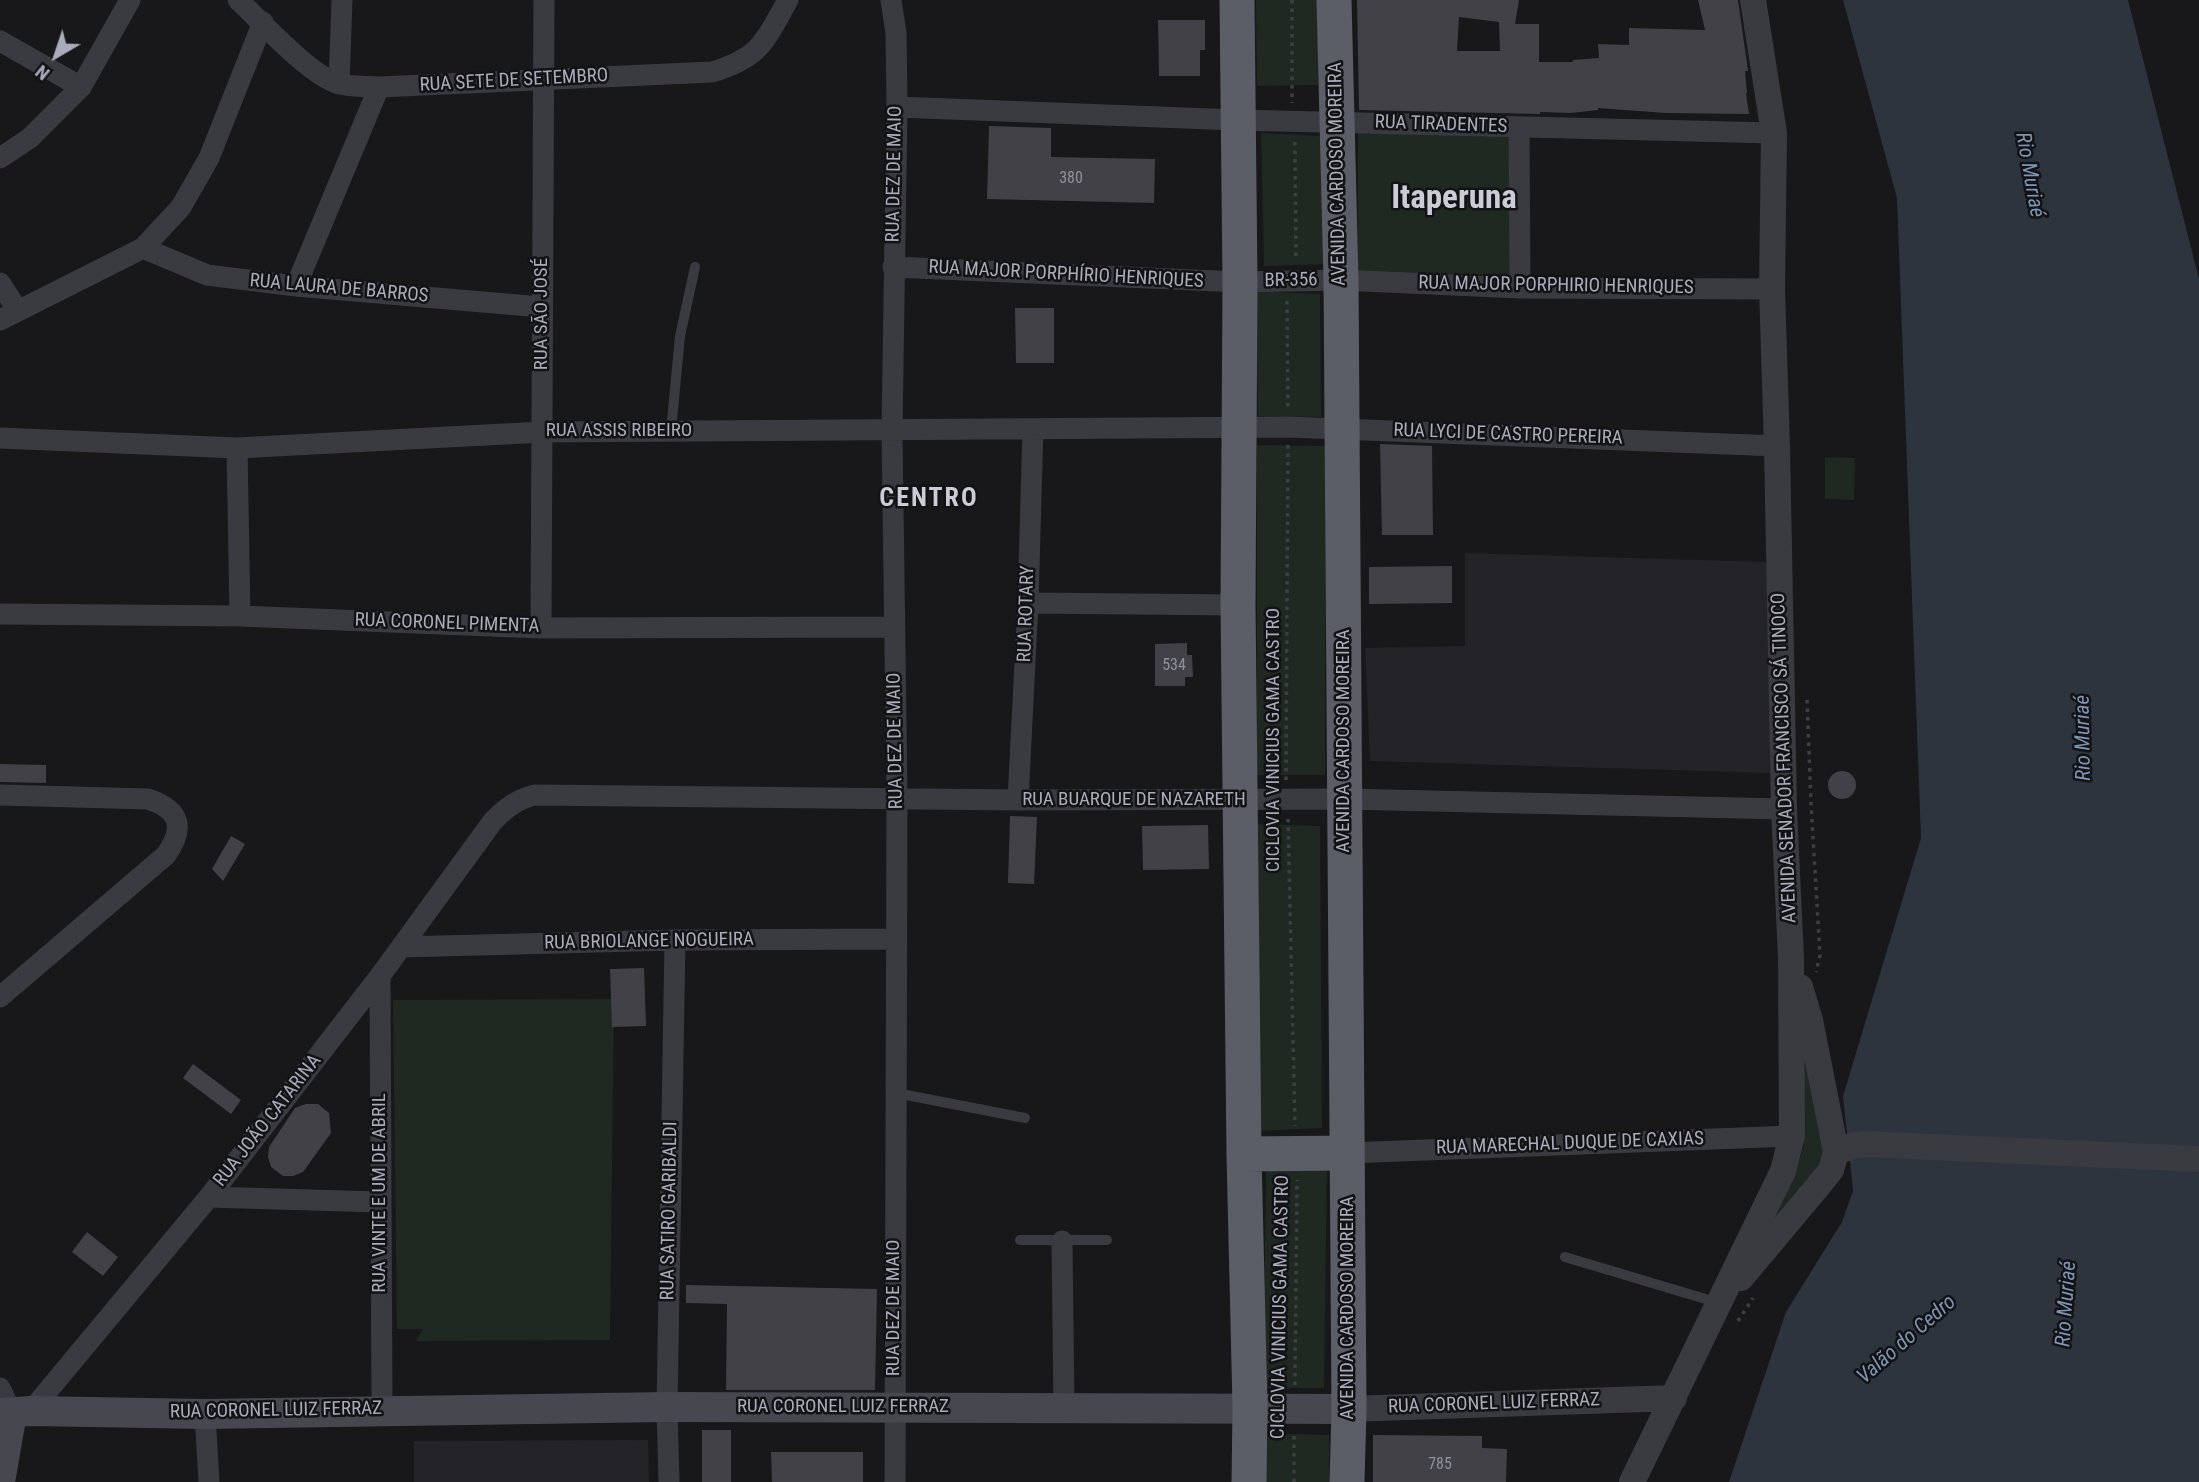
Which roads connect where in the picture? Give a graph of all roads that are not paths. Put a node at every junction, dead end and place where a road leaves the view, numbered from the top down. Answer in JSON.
{"nodes":[{"id":1,"x":130,"y":0,"type":"edge"},
{"id":2,"x":238,"y":0,"type":"edge"},
{"id":3,"x":342,"y":0,"type":"edge"},
{"id":4,"x":544,"y":0,"type":"edge"},
{"id":5,"x":788,"y":0,"type":"edge"},
{"id":6,"x":891,"y":0,"type":"edge"},
{"id":7,"x":1237,"y":0,"type":"edge"},
{"id":8,"x":1335,"y":0,"type":"edge"},
{"id":9,"x":1753,"y":0,"type":"edge"},
{"id":10,"x":263,"y":22,"type":"junction"},
{"id":11,"x":0,"y":41,"type":"edge"},
{"id":12,"x":544,"y":80,"type":"junction"},
{"id":13,"x":339,"y":84,"type":"junction"},
{"id":14,"x":81,"y":87,"type":"junction"},
{"id":15,"x":379,"y":87,"type":"junction"},
{"id":16,"x":897,"y":107,"type":"junction"},
{"id":17,"x":1237,"y":120,"type":"junction"},
{"id":18,"x":1336,"y":122,"type":"junction"},
{"id":19,"x":1519,"y":127,"type":"junction"},
{"id":20,"x":1774,"y":133,"type":"junction"},
{"id":21,"x":0,"y":158,"type":"edge"},
{"id":22,"x":143,"y":248,"type":"junction"},
{"id":23,"x":695,"y":267,"type":"dead end"},
{"id":24,"x":893,"y":267,"type":"junction"},
{"id":25,"x":1341,"y":280,"type":"junction"},
{"id":26,"x":1240,"y":282,"type":"junction"},
{"id":27,"x":0,"y":283,"type":"edge"},
{"id":28,"x":296,"y":286,"type":"junction"},
{"id":29,"x":1520,"y":288,"type":"junction"},
{"id":30,"x":1772,"y":289,"type":"junction"},
{"id":31,"x":541,"y":307,"type":"junction"},
{"id":32,"x":9,"y":316,"type":"edge"},
{"id":33,"x":1239,"y":428,"type":"junction"},
{"id":34,"x":1343,"y":428,"type":"junction"},
{"id":35,"x":1033,"y":429,"type":"junction"},
{"id":36,"x":892,"y":430,"type":"junction"},
{"id":37,"x":671,"y":431,"type":"junction"},
{"id":38,"x":543,"y":432,"type":"junction"},
{"id":39,"x":0,"y":438,"type":"edge"},
{"id":40,"x":1777,"y":446,"type":"junction"},
{"id":41,"x":237,"y":448,"type":"junction"},
{"id":42,"x":1028,"y":603,"type":"junction"},
{"id":43,"x":1238,"y":605,"type":"junction"},
{"id":44,"x":0,"y":614,"type":"edge"},
{"id":45,"x":240,"y":616,"type":"junction"},
{"id":46,"x":895,"y":627,"type":"junction"},
{"id":47,"x":541,"y":628,"type":"junction"},
{"id":48,"x":0,"y":795,"type":"edge"},
{"id":49,"x":897,"y":798,"type":"junction"},
{"id":50,"x":1344,"y":799,"type":"junction"},
{"id":51,"x":1018,"y":800,"type":"junction"},
{"id":52,"x":1241,"y":801,"type":"junction"},
{"id":53,"x":1784,"y":809,"type":"junction"},
{"id":54,"x":493,"y":821,"type":"joint"},
{"id":55,"x":896,"y":939,"type":"junction"},
{"id":56,"x":674,"y":940,"type":"junction"},
{"id":57,"x":401,"y":947,"type":"junction"},
{"id":58,"x":1791,"y":958,"type":"junction"},
{"id":59,"x":380,"y":976,"type":"junction"},
{"id":60,"x":0,"y":997,"type":"edge"},
{"id":61,"x":896,"y":1093,"type":"junction"},
{"id":62,"x":1025,"y":1118,"type":"dead end"},
{"id":63,"x":1792,"y":1136,"type":"junction"},
{"id":64,"x":1836,"y":1152,"type":"junction"},
{"id":65,"x":1348,"y":1153,"type":"junction"},
{"id":66,"x":1244,"y":1154,"type":"junction"},
{"id":67,"x":2199,"y":1159,"type":"edge"},
{"id":68,"x":209,"y":1197,"type":"junction"},
{"id":69,"x":379,"y":1202,"type":"junction"},
{"id":70,"x":1020,"y":1240,"type":"dead end"},
{"id":71,"x":1107,"y":1240,"type":"dead end"},
{"id":72,"x":1062,"y":1241,"type":"junction"},
{"id":73,"x":1565,"y":1257,"type":"dead end"},
{"id":74,"x":1719,"y":1303,"type":"junction"},
{"id":75,"x":1674,"y":1398,"type":"junction"},
{"id":76,"x":11,"y":1406,"type":"edge"},
{"id":77,"x":667,"y":1407,"type":"junction"},
{"id":78,"x":1250,"y":1407,"type":"junction"},
{"id":79,"x":894,"y":1408,"type":"junction"},
{"id":80,"x":1064,"y":1408,"type":"junction"},
{"id":81,"x":1349,"y":1409,"type":"junction"},
{"id":82,"x":382,"y":1410,"type":"junction"},
{"id":83,"x":205,"y":1414,"type":"junction"},
{"id":84,"x":0,"y":1482,"type":"edge"},
{"id":85,"x":209,"y":1482,"type":"edge"},
{"id":86,"x":669,"y":1482,"type":"edge"},
{"id":87,"x":895,"y":1482,"type":"edge"},
{"id":88,"x":1249,"y":1482,"type":"edge"},
{"id":89,"x":1347,"y":1482,"type":"edge"},
{"id":90,"x":1632,"y":1482,"type":"edge"}],
"edges":[{"from":1,"to":14,"type":"street"},
{"from":2,"to":10,"type":"street","name":"RUA SETE DE SETEMBRO"},
{"from":3,"to":13,"type":"street"},
{"from":4,"to":12,"type":"street","name":"RUA SÃO JOSÉ"},
{"from":5,"to":12,"type":"street","name":"RUA SETE DE SETEMBRO"},
{"from":6,"to":16,"type":"street","name":"RUA DEZ DE MAIO"},
{"from":7,"to":17,"type":"highway","number":"BR-356"},
{"from":8,"to":18,"type":"highway","name":"AVENIDA CARDOSO MOREIRA","number":"BR-356"},
{"from":9,"to":20,"type":"street","name":"AVENIDA SENADOR FRANCISCO SÁ TINOCO"},
{"from":10,"to":13,"type":"street","name":"RUA SETE DE SETEMBRO"},
{"from":10,"to":22,"type":"street"},
{"from":11,"to":14,"type":"street"},
{"from":12,"to":15,"type":"street","name":"RUA SETE DE SETEMBRO"},
{"from":12,"to":31,"type":"street","name":"RUA SÃO JOSÉ"},
{"from":13,"to":15,"type":"street","name":"RUA SETE DE SETEMBRO"},
{"from":14,"to":21,"type":"street"},
{"from":15,"to":28,"type":"street"},
{"from":16,"to":17,"type":"street","name":"RUA TIRADENTES"},
{"from":16,"to":24,"type":"street","name":"RUA DEZ DE MAIO"},
{"from":17,"to":18,"type":"street","name":"RUA TIRADENTES"},
{"from":17,"to":26,"type":"highway","number":"BR-356"},
{"from":18,"to":19,"type":"street","name":"RUA TIRADENTES"},
{"from":18,"to":25,"type":"highway","name":"AVENIDA CARDOSO MOREIRA","number":"BR-356"},
{"from":19,"to":20,"type":"street","name":"RUA TIRADENTES"},
{"from":19,"to":29,"type":"street"},
{"from":20,"to":30,"type":"street","name":"AVENIDA SENADOR FRANCISCO SÁ TINOCO"},
{"from":22,"to":28,"type":"street","name":"RUA LAURA DE BARROS"},
{"from":22,"to":32,"type":"street"},
{"from":23,"to":37,"type":"lane"},
{"from":24,"to":26,"type":"street","name":"RUA MAJOR PORPHÍRIO HENRIQUES"},
{"from":24,"to":36,"type":"street","name":"RUA DEZ DE MAIO"},
{"from":25,"to":26,"type":"street","name":"BR-356"},
{"from":25,"to":29,"type":"street","name":"RUA MAJOR PORPHIRIO HENRIQUES"},
{"from":25,"to":34,"type":"highway","name":"AVENIDA CARDOSO MOREIRA","number":"BR-356"},
{"from":26,"to":33,"type":"highway","number":"BR-356"},
{"from":27,"to":32,"type":"street"},
{"from":28,"to":31,"type":"street","name":"RUA LAURA DE BARROS"},
{"from":29,"to":30,"type":"street","name":"RUA MAJOR PORPHIRIO HENRIQUES"},
{"from":30,"to":40,"type":"street","name":"AVENIDA SENADOR FRANCISCO SÁ TINOCO"},
{"from":31,"to":38,"type":"street","name":"RUA SÃO JOSÉ"},
{"from":33,"to":34,"type":"street","name":"RUA LYCI DE CASTRO PEREIRA"},
{"from":33,"to":35,"type":"street","name":"RUA ASSIS RIBEIRO"},
{"from":33,"to":43,"type":"highway","number":"BR-356"},
{"from":34,"to":40,"type":"street","name":"RUA LYCI DE CASTRO PEREIRA"},
{"from":34,"to":50,"type":"highway","name":"AVENIDA CARDOSO MOREIRA","number":"BR-356"},
{"from":35,"to":36,"type":"street","name":"RUA ASSIS RIBEIRO"},
{"from":35,"to":42,"type":"street","name":"RUA ROTARY"},
{"from":36,"to":37,"type":"street","name":"RUA ASSIS RIBEIRO"},
{"from":36,"to":46,"type":"street","name":"RUA DEZ DE MAIO"},
{"from":37,"to":38,"type":"street","name":"RUA ASSIS RIBEIRO"},
{"from":38,"to":41,"type":"street","name":"RUA ASSIS RIBEIRO"},
{"from":38,"to":47,"type":"street","name":"RUA SÃO JOSÉ"},
{"from":39,"to":41,"type":"street","name":"RUA ASSIS RIBEIRO"},
{"from":40,"to":53,"type":"street","name":"AVENIDA SENADOR FRANCISCO SÁ TINOCO"},
{"from":41,"to":45,"type":"street"},
{"from":42,"to":43,"type":"street"},
{"from":42,"to":51,"type":"street","name":"RUA ROTARY"},
{"from":43,"to":52,"type":"highway","number":"BR-356"},
{"from":44,"to":45,"type":"street","name":"RUA CORONEL PIMENTA"},
{"from":45,"to":47,"type":"street","name":"RUA CORONEL PIMENTA"},
{"from":46,"to":47,"type":"street","name":"RUA CORONEL PIMENTA"},
{"from":46,"to":49,"type":"street","name":"RUA DEZ DE MAIO"},
{"from":48,"to":60,"type":"street"},
{"from":49,"to":51,"type":"street","name":"RUA BUARQUE DE NAZARETH"},
{"from":49,"to":54,"type":"street","name":"RUA BUARQUE DE NAZARETH"},
{"from":49,"to":55,"type":"street","name":"RUA DEZ DE MAIO"},
{"from":50,"to":52,"type":"street","name":"RUA BUARQUE DE NAZARETH"},
{"from":50,"to":53,"type":"street","name":"RUA BUARQUE DE NAZARETH"},
{"from":50,"to":65,"type":"highway","name":"AVENIDA CARDOSO MOREIRA","number":"BR-356"},
{"from":51,"to":52,"type":"street","name":"RUA BUARQUE DE NAZARETH"},
{"from":52,"to":66,"type":"highway","number":"BR-356"},
{"from":53,"to":58,"type":"street","name":"AVENIDA SENADOR FRANCISCO SÁ TINOCO"},
{"from":54,"to":57,"type":"street","name":"RUA JOÃO CATARINA"},
{"from":55,"to":56,"type":"street","name":"RUA BRIOLANGE NOGUEIRA"},
{"from":55,"to":61,"type":"street","name":"RUA DEZ DE MAIO"},
{"from":56,"to":57,"type":"street","name":"RUA BRIOLANGE NOGUEIRA"},
{"from":56,"to":77,"type":"street","name":"RUA SATIRO GARIBALDI"},
{"from":57,"to":59,"type":"street","name":"RUA JOÃO CATARINA"},
{"from":58,"to":63,"type":"street","name":"AVENIDA SENADOR FRANCISCO SÁ TINOCO"},
{"from":58,"to":64,"type":"street"},
{"from":59,"to":68,"type":"street","name":"RUA JOÃO CATARINA"},
{"from":59,"to":69,"type":"street","name":"RUA VINTE E UM DE ABRIL"},
{"from":61,"to":62,"type":"lane"},
{"from":61,"to":79,"type":"street","name":"RUA DEZ DE MAIO"},
{"from":63,"to":65,"type":"street","name":"RUA MARECHAL DUQUE DE CAXIAS"},
{"from":63,"to":74,"type":"street","name":"AVENIDA SENADOR FRANCISCO SÁ TINOCO"},
{"from":64,"to":67,"type":"street"},
{"from":64,"to":74,"type":"street"},
{"from":65,"to":66,"type":"highway"},
{"from":65,"to":81,"type":"highway","name":"AVENIDA CARDOSO MOREIRA","number":"BR-356"},
{"from":66,"to":78,"type":"highway","number":"BR-356"},
{"from":68,"to":69,"type":"street"},
{"from":68,"to":76,"type":"street","name":"RUA JOÃO CATARINA"},
{"from":69,"to":82,"type":"street","name":"RUA VINTE E UM DE ABRIL"},
{"from":70,"to":72,"type":"lane"},
{"from":71,"to":72,"type":"lane"},
{"from":72,"to":80,"type":"street"},
{"from":73,"to":74,"type":"lane"},
{"from":74,"to":75,"type":"street","name":"AVENIDA SENADOR FRANCISCO SÁ TINOCO"},
{"from":75,"to":81,"type":"street","name":"RUA CORONEL LUIZ FERRAZ"},
{"from":75,"to":90,"type":"street","name":"AVENIDA SENADOR FRANCISCO SÁ TINOCO"},
{"from":76,"to":83,"type":"main road","name":"RUA CORONEL LUIZ FERRAZ"},
{"from":76,"to":84,"type":"main road"},
{"from":77,"to":79,"type":"main road","name":"RUA CORONEL LUIZ FERRAZ"},
{"from":77,"to":82,"type":"main road","name":"RUA CORONEL LUIZ FERRAZ"},
{"from":77,"to":86,"type":"street","name":"RUA SATIRO GARIBALDI"},
{"from":78,"to":80,"type":"main road","name":"RUA CORONEL LUIZ FERRAZ"},
{"from":78,"to":81,"type":"main road","name":"RUA CORONEL LUIZ FERRAZ"},
{"from":78,"to":88,"type":"highway","number":"BR-356"},
{"from":79,"to":80,"type":"main road","name":"RUA CORONEL LUIZ FERRAZ"},
{"from":79,"to":87,"type":"street","name":"RUA DEZ DE MAIO"},
{"from":81,"to":89,"type":"highway","name":"AVENIDA CARDOSO MOREIRA","number":"BR-356"},
{"from":82,"to":83,"type":"main road","name":"RUA CORONEL LUIZ FERRAZ"},
{"from":83,"to":85,"type":"street"}]}
